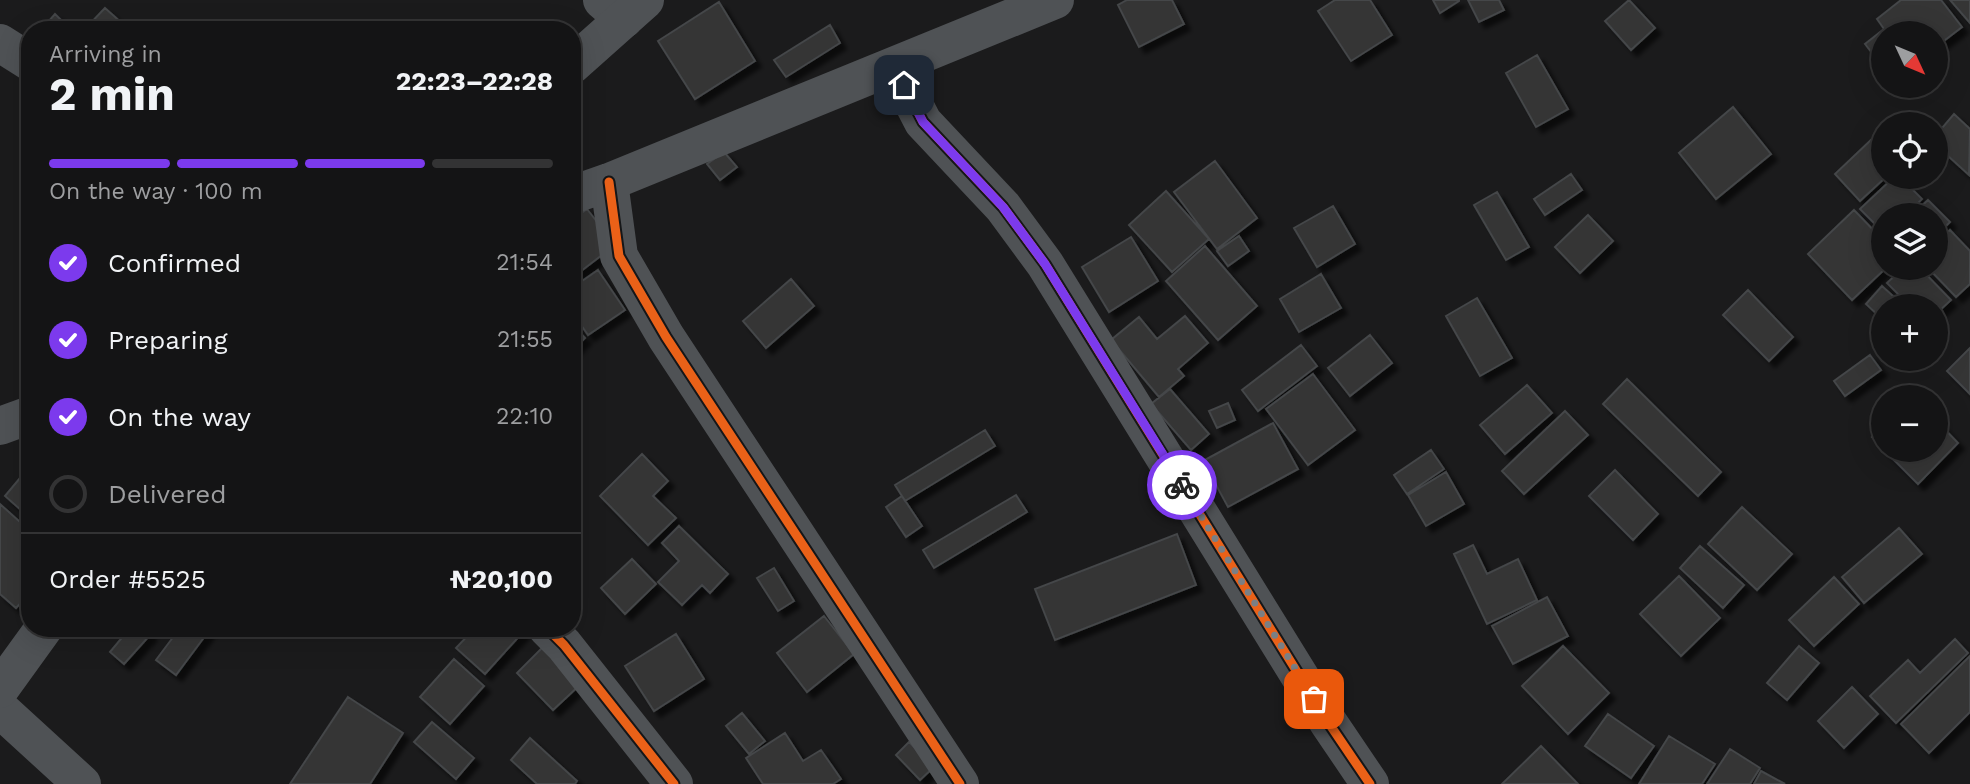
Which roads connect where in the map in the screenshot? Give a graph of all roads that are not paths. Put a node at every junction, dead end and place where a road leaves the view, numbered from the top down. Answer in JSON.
{"nodes":[{"id":1,"x":1055,"y":0,"type":"edge"},
{"id":2,"x":623,"y":6,"type":"edge"},
{"id":3,"x":0,"y":43,"type":"edge"},
{"id":4,"x":581,"y":55,"type":"edge"},
{"id":5,"x":21,"y":56,"type":"edge"},
{"id":6,"x":894,"y":66,"type":"junction"},
{"id":7,"x":609,"y":182,"type":"junction"},
{"id":8,"x":581,"y":192,"type":"edge"},
{"id":9,"x":21,"y":418,"type":"edge"},
{"id":10,"x":0,"y":426,"type":"edge"},
{"id":11,"x":35,"y":637,"type":"edge"},
{"id":12,"x":556,"y":637,"type":"edge"},
{"id":13,"x":5,"y":669,"type":"edge"},
{"id":14,"x":0,"y":709,"type":"edge"},
{"id":15,"x":82,"y":784,"type":"edge"},
{"id":16,"x":674,"y":784,"type":"edge"},
{"id":17,"x":960,"y":784,"type":"edge"},
{"id":18,"x":1370,"y":784,"type":"edge"}],
"edges":[{"from":1,"to":6,"type":"street"},
{"from":2,"to":4,"type":"street"},
{"from":3,"to":5,"type":"street"},
{"from":6,"to":7,"type":"street"},
{"from":6,"to":18,"type":"street"},
{"from":7,"to":8,"type":"street"},
{"from":7,"to":17,"type":"street"},
{"from":9,"to":10,"type":"street"},
{"from":11,"to":13,"type":"street"},
{"from":12,"to":16,"type":"street"},
{"from":14,"to":15,"type":"street"}]}
